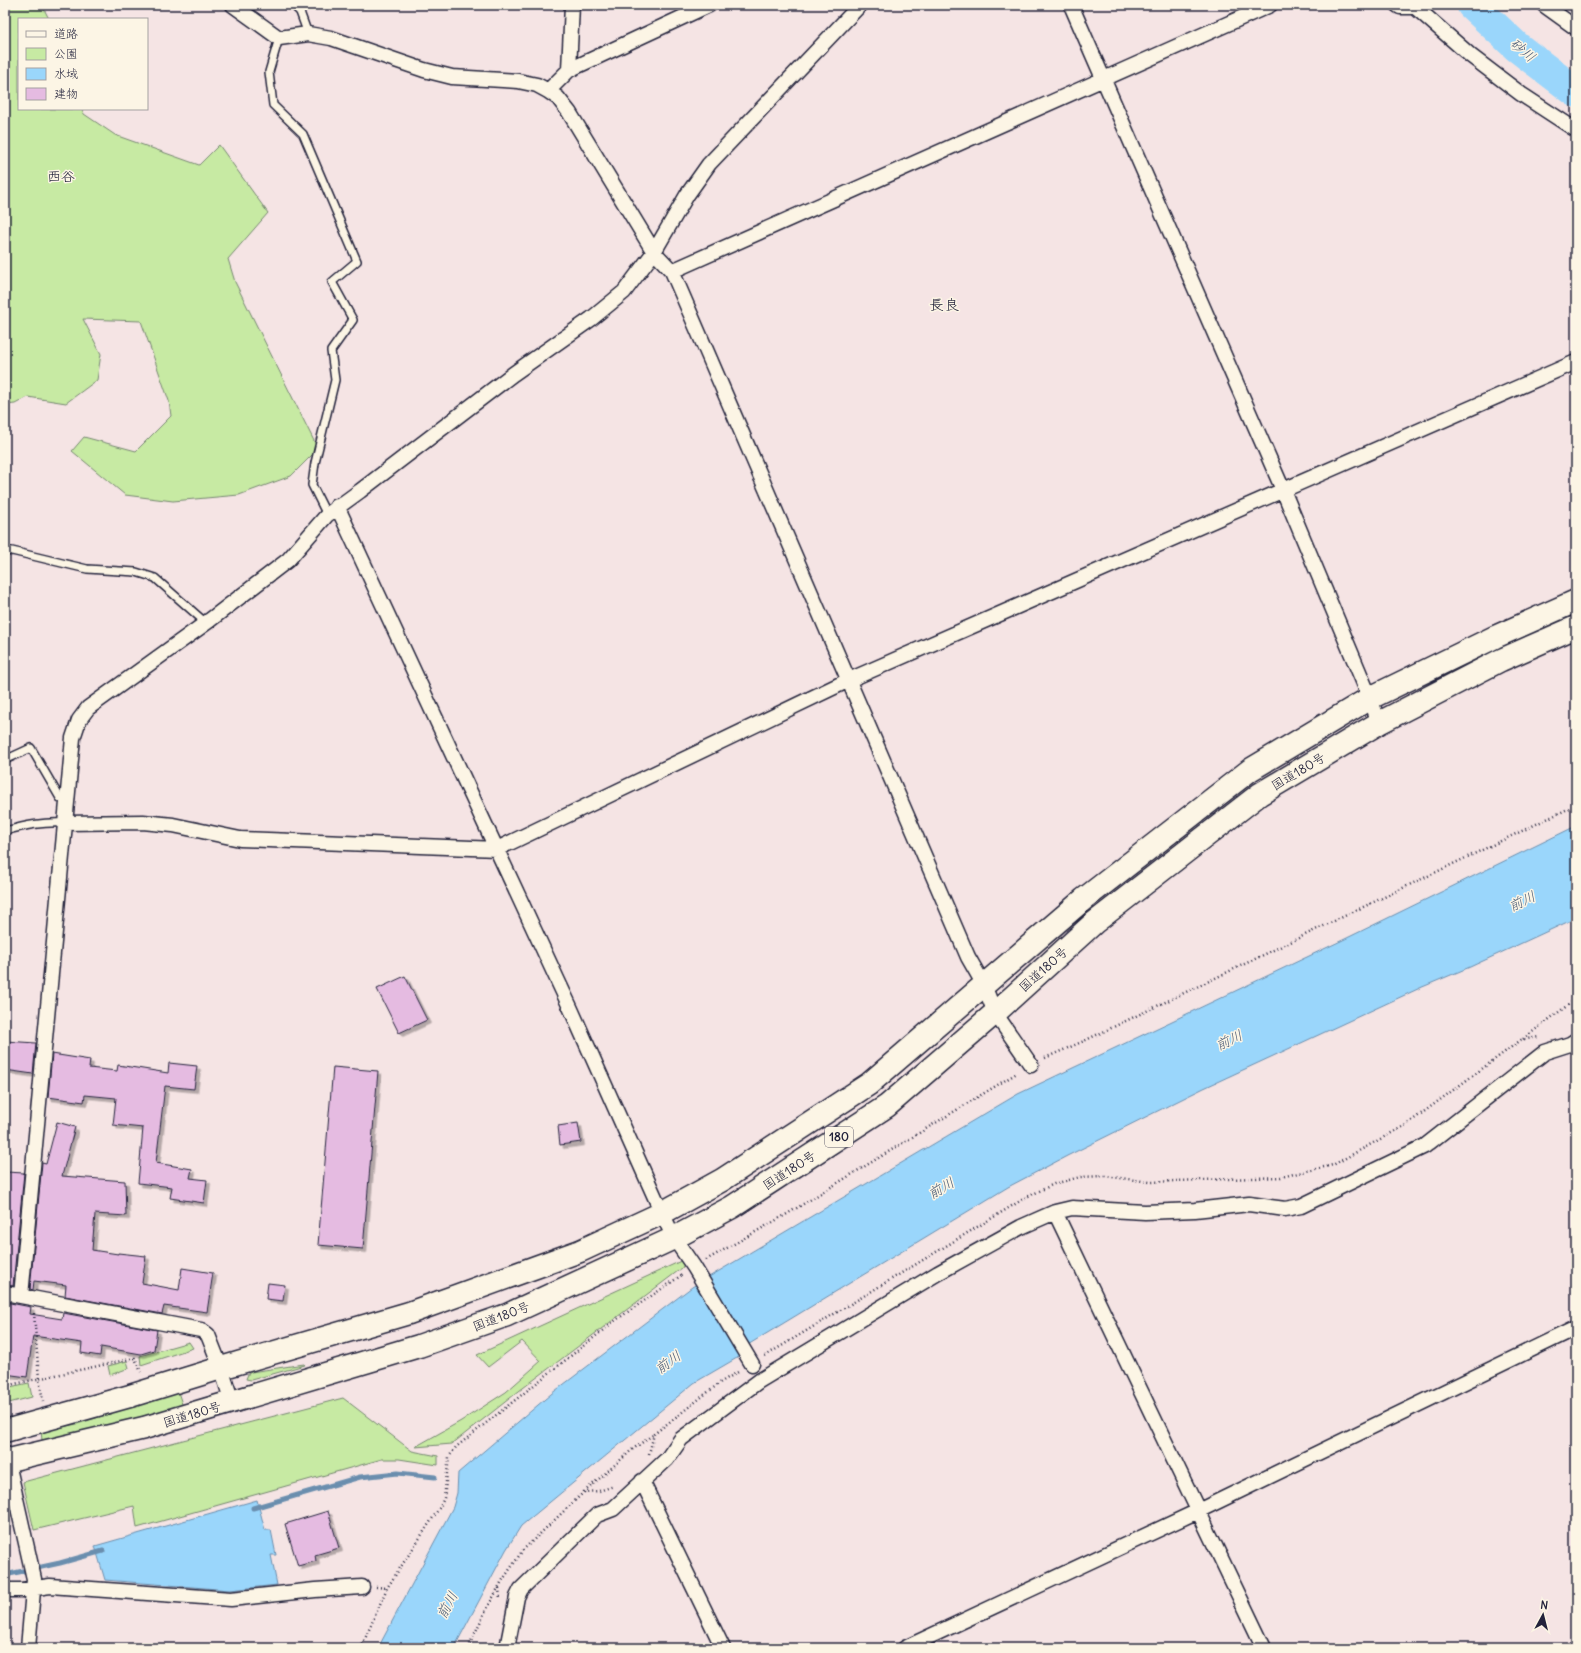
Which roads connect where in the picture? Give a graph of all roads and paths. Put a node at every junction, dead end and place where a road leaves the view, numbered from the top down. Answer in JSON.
{"nodes":[{"id":1,"x":233,"y":5,"type":"edge"},
{"id":2,"x":293,"y":5,"type":"edge"},
{"id":3,"x":572,"y":5,"type":"edge"},
{"id":4,"x":709,"y":5,"type":"edge"},
{"id":5,"x":860,"y":5,"type":"edge"},
{"id":6,"x":1071,"y":5,"type":"edge"},
{"id":7,"x":1270,"y":5,"type":"edge"},
{"id":8,"x":1397,"y":5,"type":"edge"},
{"id":9,"x":1544,"y":5,"type":"edge"},
{"id":10,"x":1414,"y":6,"type":"edge"},
{"id":11,"x":1576,"y":28,"type":"edge"},
{"id":12,"x":308,"y":34,"type":"junction"},
{"id":13,"x":279,"y":38,"type":"junction"},
{"id":14,"x":569,"y":70,"type":"junction"},
{"id":15,"x":1103,"y":79,"type":"junction"},
{"id":16,"x":548,"y":91,"type":"junction"},
{"id":17,"x":1576,"y":130,"type":"edge"},
{"id":18,"x":654,"y":252,"type":"junction"},
{"id":19,"x":672,"y":271,"type":"junction"},
{"id":20,"x":1576,"y":362,"type":"edge"},
{"id":21,"x":1283,"y":490,"type":"junction"},
{"id":22,"x":332,"y":511,"type":"junction"},
{"id":23,"x":5,"y":552,"type":"edge"},
{"id":24,"x":1576,"y":600,"type":"edge"},
{"id":25,"x":206,"y":623,"type":"junction"},
{"id":26,"x":1576,"y":627,"type":"edge"},
{"id":27,"x":849,"y":680,"type":"junction"},
{"id":28,"x":1370,"y":698,"type":"junction"},
{"id":29,"x":1379,"y":723,"type":"junction"},
{"id":30,"x":5,"y":760,"type":"edge"},
{"id":31,"x":67,"y":801,"type":"junction"},
{"id":32,"x":1576,"y":805,"type":"edge"},
{"id":33,"x":65,"y":823,"type":"junction"},
{"id":34,"x":5,"y":832,"type":"edge"},
{"id":35,"x":497,"y":849,"type":"junction"},
{"id":36,"x":984,"y":985,"type":"junction"},
{"id":37,"x":1576,"y":999,"type":"edge"},
{"id":38,"x":994,"y":1014,"type":"junction"},
{"id":39,"x":1542,"y":1036,"type":"dead end"},
{"id":40,"x":1521,"y":1040,"type":"junction"},
{"id":41,"x":1576,"y":1040,"type":"edge"},
{"id":42,"x":1031,"y":1064,"type":"junction"},
{"id":43,"x":1055,"y":1212,"type":"junction"},
{"id":44,"x":662,"y":1213,"type":"junction"},
{"id":45,"x":674,"y":1238,"type":"junction"},
{"id":46,"x":697,"y":1272,"type":"junction"},
{"id":47,"x":5,"y":1293,"type":"edge"},
{"id":48,"x":28,"y":1297,"type":"junction"},
{"id":49,"x":1576,"y":1328,"type":"edge"},
{"id":50,"x":750,"y":1362,"type":"joint"},
{"id":51,"x":221,"y":1368,"type":"junction"},
{"id":52,"x":141,"y":1372,"type":"dead end"},
{"id":53,"x":39,"y":1379,"type":"junction"},
{"id":54,"x":5,"y":1386,"type":"edge"},
{"id":55,"x":43,"y":1401,"type":"dead end"},
{"id":56,"x":232,"y":1402,"type":"junction"},
{"id":57,"x":5,"y":1431,"type":"edge"},
{"id":58,"x":654,"y":1434,"type":"dead end"},
{"id":59,"x":6,"y":1458,"type":"edge"},
{"id":60,"x":642,"y":1481,"type":"junction"},
{"id":61,"x":584,"y":1492,"type":"junction"},
{"id":62,"x":1198,"y":1511,"type":"junction"},
{"id":63,"x":34,"y":1584,"type":"junction"},
{"id":64,"x":362,"y":1587,"type":"dead end"},
{"id":65,"x":5,"y":1590,"type":"edge"},
{"id":66,"x":28,"y":1648,"type":"edge"},
{"id":67,"x":360,"y":1648,"type":"edge"},
{"id":68,"x":468,"y":1648,"type":"edge"},
{"id":69,"x":507,"y":1648,"type":"edge"},
{"id":70,"x":723,"y":1648,"type":"edge"},
{"id":71,"x":905,"y":1648,"type":"edge"},
{"id":72,"x":1264,"y":1648,"type":"edge"}],
"edges":[{"from":1,"to":13,"type":"street"},
{"from":2,"to":12,"type":"lane"},
{"from":3,"to":14,"type":"street"},
{"from":4,"to":14,"type":"street"},
{"from":5,"to":18,"type":"street"},
{"from":6,"to":15,"type":"street"},
{"from":7,"to":15,"type":"street"},
{"from":8,"to":10,"type":"street"},
{"from":9,"to":11,"type":"street"},
{"from":10,"to":17,"type":"street"},
{"from":12,"to":13,"type":"street"},
{"from":12,"to":16,"type":"street"},
{"from":13,"to":22,"type":"lane"},
{"from":14,"to":16,"type":"street"},
{"from":15,"to":19,"type":"street"},
{"from":15,"to":21,"type":"street"},
{"from":16,"to":18,"type":"street"},
{"from":18,"to":19,"type":"street"},
{"from":18,"to":22,"type":"street"},
{"from":19,"to":27,"type":"street"},
{"from":20,"to":21,"type":"street"},
{"from":21,"to":27,"type":"street"},
{"from":21,"to":28,"type":"street"},
{"from":22,"to":25,"type":"street"},
{"from":22,"to":35,"type":"street"},
{"from":23,"to":25,"type":"lane"},
{"from":24,"to":28,"type":"highway","name":"国道180号","number":"180"},
{"from":25,"to":31,"type":"street"},
{"from":26,"to":29,"type":"highway","name":"国道180号","number":"180"},
{"from":27,"to":35,"type":"street"},
{"from":27,"to":36,"type":"street"},
{"from":28,"to":29,"type":"street"},
{"from":28,"to":36,"type":"highway","name":"国道180号","number":"180"},
{"from":29,"to":38,"type":"highway","name":"国道180号","number":"180"},
{"from":30,"to":31,"type":"lane"},
{"from":31,"to":33,"type":"street"},
{"from":32,"to":42,"type":"path"},
{"from":33,"to":34,"type":"lane"},
{"from":33,"to":35,"type":"street"},
{"from":33,"to":48,"type":"street"},
{"from":35,"to":44,"type":"street"},
{"from":36,"to":38,"type":"street"},
{"from":36,"to":44,"type":"highway","name":"国道180号","number":"180"},
{"from":37,"to":40,"type":"path"},
{"from":38,"to":42,"type":"street"},
{"from":38,"to":45,"type":"highway","name":"国道180号","number":"180"},
{"from":39,"to":40,"type":"path"},
{"from":40,"to":50,"type":"path"},
{"from":41,"to":43,"type":"street"},
{"from":42,"to":46,"type":"path"},
{"from":43,"to":60,"type":"street"},
{"from":43,"to":62,"type":"street"},
{"from":44,"to":45,"type":"street"},
{"from":44,"to":51,"type":"highway","name":"国道180号","number":"180"},
{"from":45,"to":46,"type":"street"},
{"from":45,"to":56,"type":"highway","name":"国道180号","number":"180"},
{"from":46,"to":50,"type":"street"},
{"from":46,"to":67,"type":"path"},
{"from":47,"to":48,"type":"street"},
{"from":48,"to":51,"type":"street"},
{"from":48,"to":53,"type":"path"},
{"from":49,"to":62,"type":"street"},
{"from":51,"to":56,"type":"street"},
{"from":51,"to":57,"type":"highway","name":"国道180号","number":"180"},
{"from":52,"to":53,"type":"path"},
{"from":53,"to":54,"type":"path"},
{"from":53,"to":55,"type":"path"},
{"from":56,"to":59,"type":"highway","name":"国道180号","number":"180"},
{"from":58,"to":61,"type":"path"},
{"from":59,"to":63,"type":"street"},
{"from":60,"to":61,"type":"path"},
{"from":60,"to":69,"type":"street"},
{"from":60,"to":70,"type":"street"},
{"from":61,"to":68,"type":"path"},
{"from":62,"to":71,"type":"street"},
{"from":62,"to":72,"type":"street"},
{"from":63,"to":64,"type":"street"},
{"from":63,"to":65,"type":"street"},
{"from":63,"to":66,"type":"street"}]}
